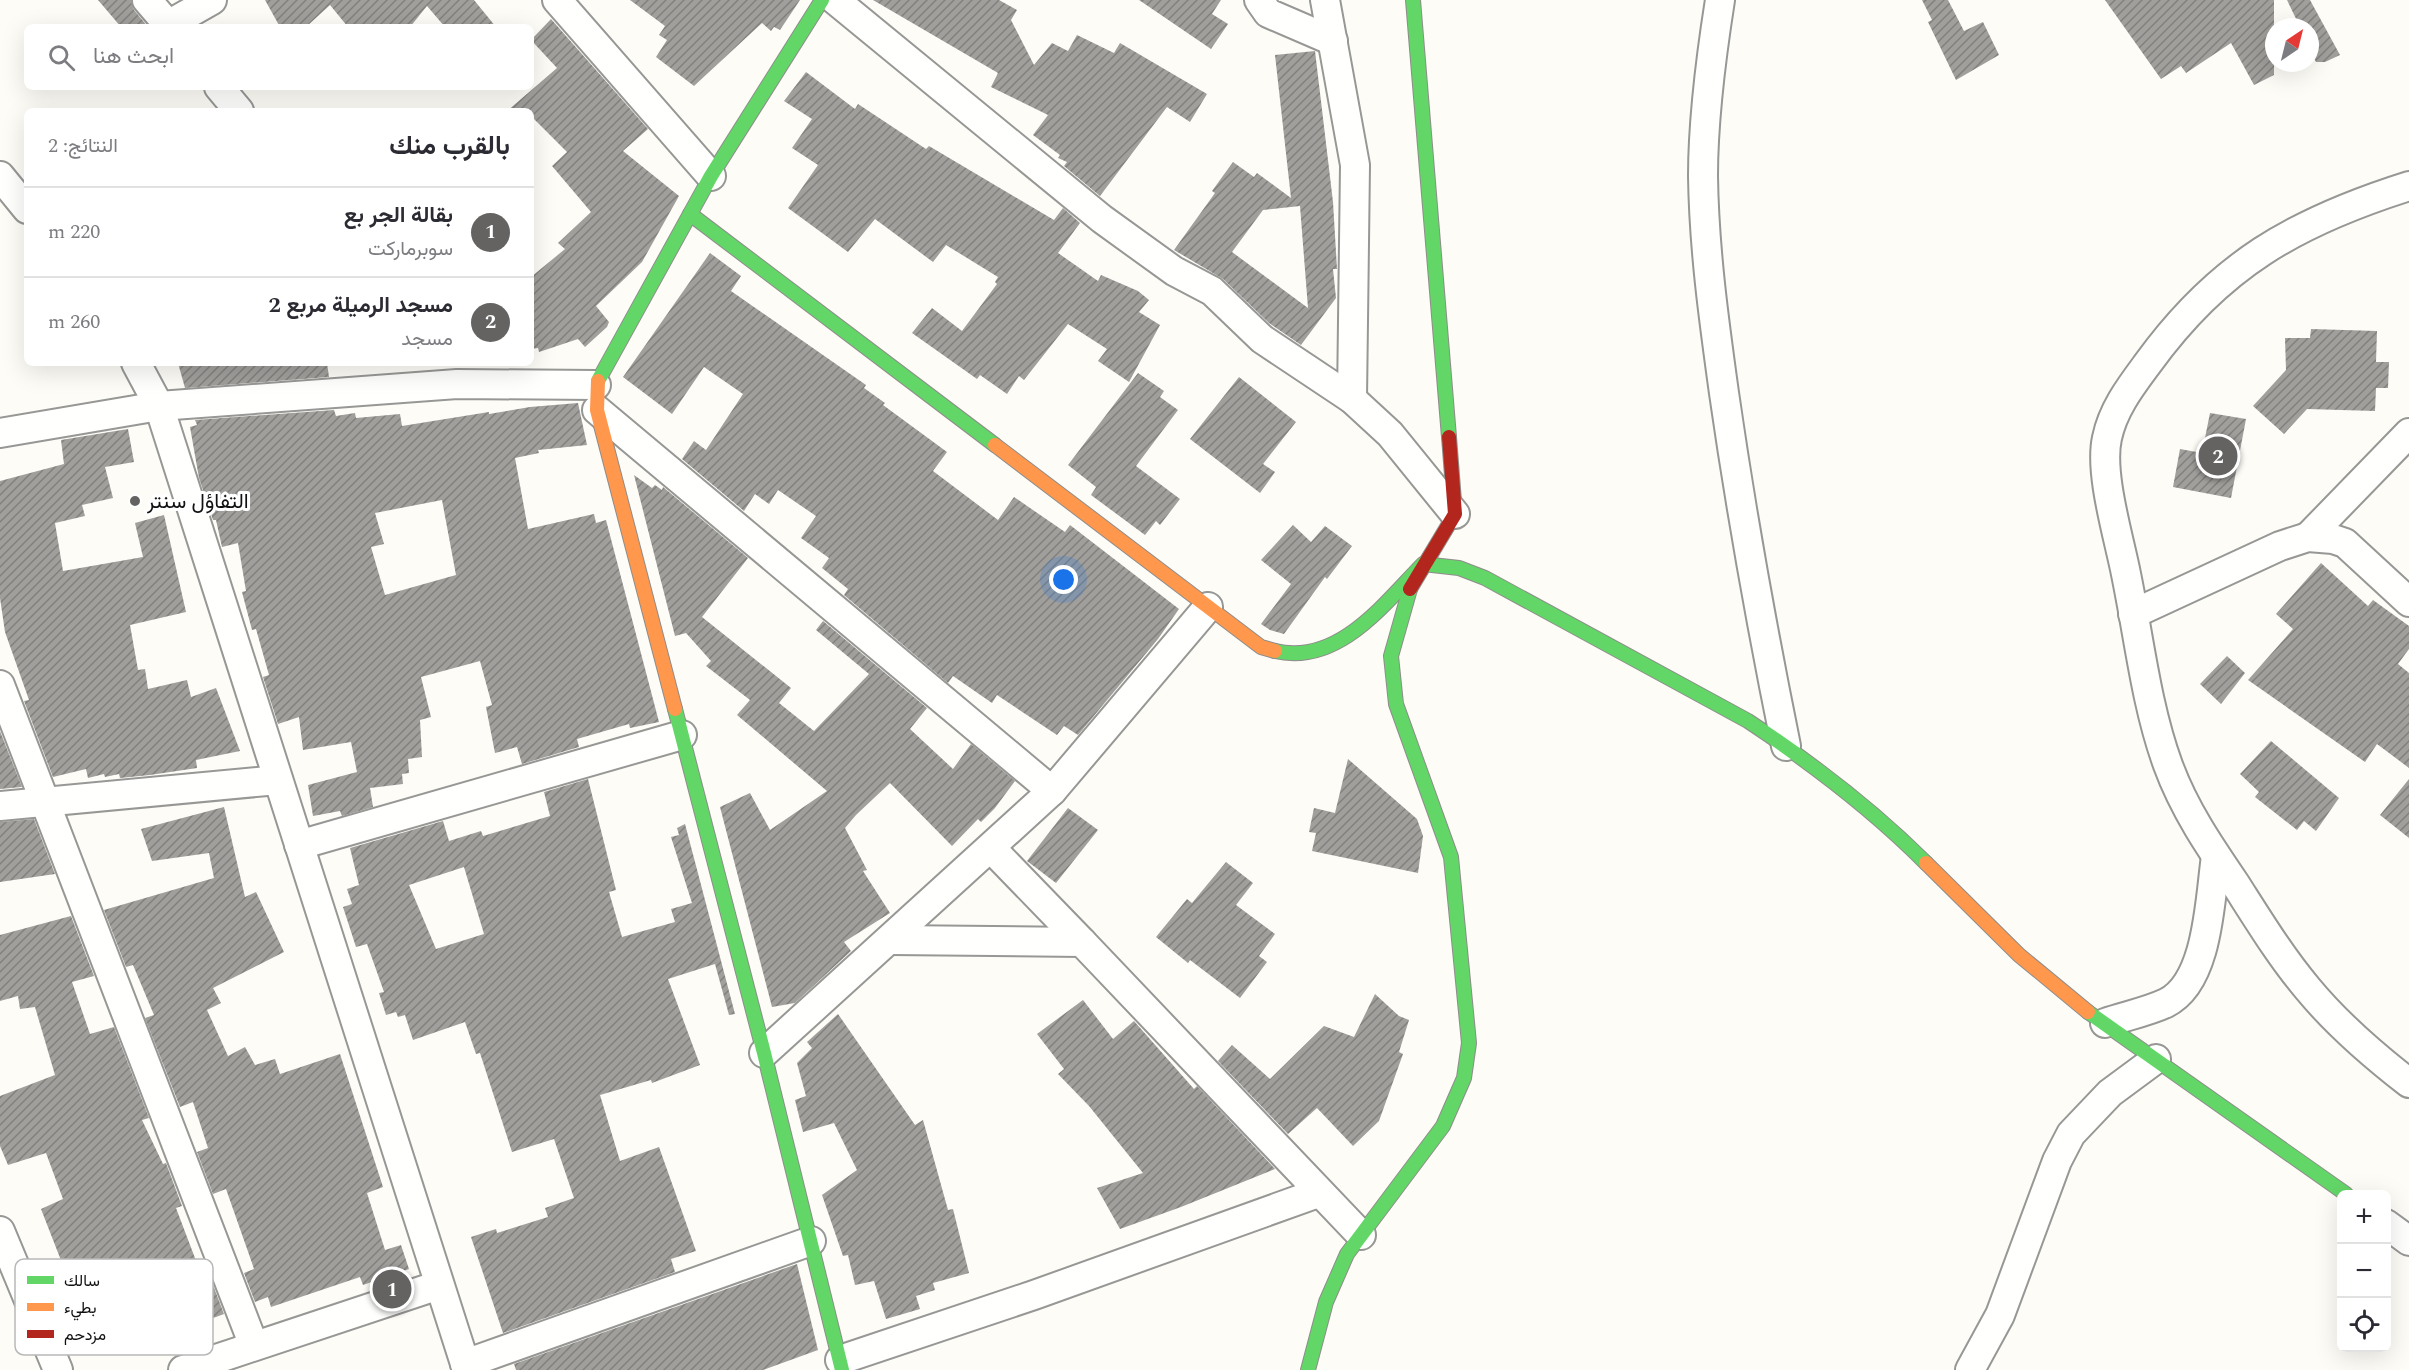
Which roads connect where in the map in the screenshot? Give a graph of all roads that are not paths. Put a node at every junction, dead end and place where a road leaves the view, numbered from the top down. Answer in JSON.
{"nodes":[{"id":1,"x":147,"y":0,"type":"edge"},
{"id":2,"x":212,"y":0,"type":"edge"},
{"id":3,"x":557,"y":0,"type":"edge"},
{"id":4,"x":822,"y":0,"type":"edge"},
{"id":5,"x":835,"y":0,"type":"edge"},
{"id":6,"x":1258,"y":0,"type":"edge"},
{"id":7,"x":1325,"y":0,"type":"edge"},
{"id":8,"x":1413,"y":0,"type":"edge"},
{"id":9,"x":1720,"y":0,"type":"edge"},
{"id":10,"x":167,"y":24,"type":"edge"},
{"id":11,"x":172,"y":24,"type":"edge"},
{"id":12,"x":1333,"y":41,"type":"junction"},
{"id":13,"x":222,"y":90,"type":"edge"},
{"id":14,"x":236,"y":108,"type":"edge"},
{"id":15,"x":0,"y":176,"type":"edge"},
{"id":16,"x":711,"y":176,"type":"junction"},
{"id":17,"x":2409,"y":186,"type":"edge"},
{"id":18,"x":24,"y":205,"type":"edge"},
{"id":19,"x":690,"y":214,"type":"junction"},
{"id":20,"x":138,"y":366,"type":"edge"},
{"id":21,"x":448,"y":374,"type":"edge"},
{"id":22,"x":596,"y":398,"type":"junction"},
{"id":23,"x":1352,"y":399,"type":"junction"},
{"id":24,"x":159,"y":405,"type":"junction"},
{"id":25,"x":0,"y":433,"type":"edge"},
{"id":26,"x":2409,"y":433,"type":"edge"},
{"id":27,"x":1455,"y":514,"type":"junction"},
{"id":28,"x":2308,"y":537,"type":"junction"},
{"id":29,"x":1423,"y":564,"type":"junction"},
{"id":30,"x":2409,"y":602,"type":"edge"},
{"id":31,"x":1208,"y":607,"type":"junction"},
{"id":32,"x":2133,"y":614,"type":"junction"},
{"id":33,"x":0,"y":685,"type":"edge"},
{"id":34,"x":682,"y":735,"type":"junction"},
{"id":35,"x":1786,"y":746,"type":"junction"},
{"id":36,"x":278,"y":780,"type":"junction"},
{"id":37,"x":1052,"y":790,"type":"junction"},
{"id":38,"x":44,"y":801,"type":"junction"},
{"id":39,"x":0,"y":806,"type":"edge"},
{"id":40,"x":299,"y":845,"type":"junction"},
{"id":41,"x":991,"y":848,"type":"junction"},
{"id":42,"x":2216,"y":856,"type":"junction"},
{"id":43,"x":891,"y":940,"type":"junction"},
{"id":44,"x":1082,"y":942,"type":"junction"},
{"id":45,"x":2105,"y":1023,"type":"junction"},
{"id":46,"x":764,"y":1053,"type":"junction"},
{"id":47,"x":2156,"y":1059,"type":"junction"},
{"id":48,"x":2409,"y":1083,"type":"edge"},
{"id":49,"x":2340,"y":1190,"type":"edge"},
{"id":50,"x":1318,"y":1193,"type":"junction"},
{"id":51,"x":2391,"y":1228,"type":"edge"},
{"id":52,"x":0,"y":1231,"type":"edge"},
{"id":53,"x":1361,"y":1235,"type":"junction"},
{"id":54,"x":811,"y":1241,"type":"junction"},
{"id":55,"x":2409,"y":1241,"type":"edge"},
{"id":56,"x":15,"y":1267,"type":"edge"},
{"id":57,"x":439,"y":1285,"type":"junction"},
{"id":58,"x":254,"y":1346,"type":"junction"},
{"id":59,"x":52,"y":1355,"type":"edge"},
{"id":60,"x":841,"y":1365,"type":"edge"},
{"id":61,"x":466,"y":1367,"type":"edge"},
{"id":62,"x":58,"y":1370,"type":"edge"},
{"id":63,"x":183,"y":1370,"type":"edge"},
{"id":64,"x":1308,"y":1370,"type":"edge"},
{"id":65,"x":1970,"y":1370,"type":"edge"}],
"edges":[{"from":1,"to":10,"type":"street"},
{"from":2,"to":11,"type":"street"},
{"from":3,"to":16,"type":"street"},
{"from":4,"to":16,"type":"street"},
{"from":5,"to":23,"type":"street"},
{"from":6,"to":12,"type":"street"},
{"from":7,"to":12,"type":"street"},
{"from":8,"to":27,"type":"street"},
{"from":9,"to":35,"type":"street"},
{"from":12,"to":23,"type":"street"},
{"from":13,"to":14,"type":"street"},
{"from":15,"to":18,"type":"street"},
{"from":16,"to":19,"type":"street"},
{"from":17,"to":32,"type":"street"},
{"from":19,"to":22,"type":"street"},
{"from":19,"to":31,"type":"street"},
{"from":20,"to":24,"type":"street"},
{"from":21,"to":22,"type":"street"},
{"from":21,"to":24,"type":"street"},
{"from":22,"to":34,"type":"street"},
{"from":22,"to":37,"type":"street"},
{"from":23,"to":27,"type":"street"},
{"from":24,"to":25,"type":"street"},
{"from":24,"to":36,"type":"street"},
{"from":26,"to":28,"type":"street"},
{"from":27,"to":29,"type":"street"},
{"from":28,"to":30,"type":"street"},
{"from":28,"to":32,"type":"street"},
{"from":29,"to":31,"type":"street"},
{"from":29,"to":35,"type":"street"},
{"from":29,"to":53,"type":"street"},
{"from":31,"to":37,"type":"street"},
{"from":32,"to":42,"type":"street"},
{"from":33,"to":38,"type":"street"},
{"from":34,"to":40,"type":"street"},
{"from":34,"to":46,"type":"street"},
{"from":35,"to":45,"type":"street"},
{"from":36,"to":38,"type":"street"},
{"from":36,"to":40,"type":"street"},
{"from":37,"to":41,"type":"street"},
{"from":38,"to":39,"type":"street"},
{"from":38,"to":58,"type":"street"},
{"from":40,"to":57,"type":"street"},
{"from":41,"to":43,"type":"street"},
{"from":41,"to":44,"type":"street"},
{"from":42,"to":45,"type":"street"},
{"from":42,"to":48,"type":"street"},
{"from":43,"to":44,"type":"street"},
{"from":43,"to":46,"type":"street"},
{"from":44,"to":50,"type":"street"},
{"from":45,"to":47,"type":"street"},
{"from":46,"to":54,"type":"street"},
{"from":47,"to":49,"type":"street"},
{"from":47,"to":65,"type":"street"},
{"from":50,"to":53,"type":"street"},
{"from":50,"to":60,"type":"street"},
{"from":51,"to":55,"type":"street"},
{"from":52,"to":56,"type":"street"},
{"from":53,"to":64,"type":"street"},
{"from":54,"to":60,"type":"street"},
{"from":54,"to":61,"type":"street"},
{"from":57,"to":58,"type":"street"},
{"from":57,"to":61,"type":"street"},
{"from":58,"to":63,"type":"street"},
{"from":59,"to":62,"type":"street"}]}
